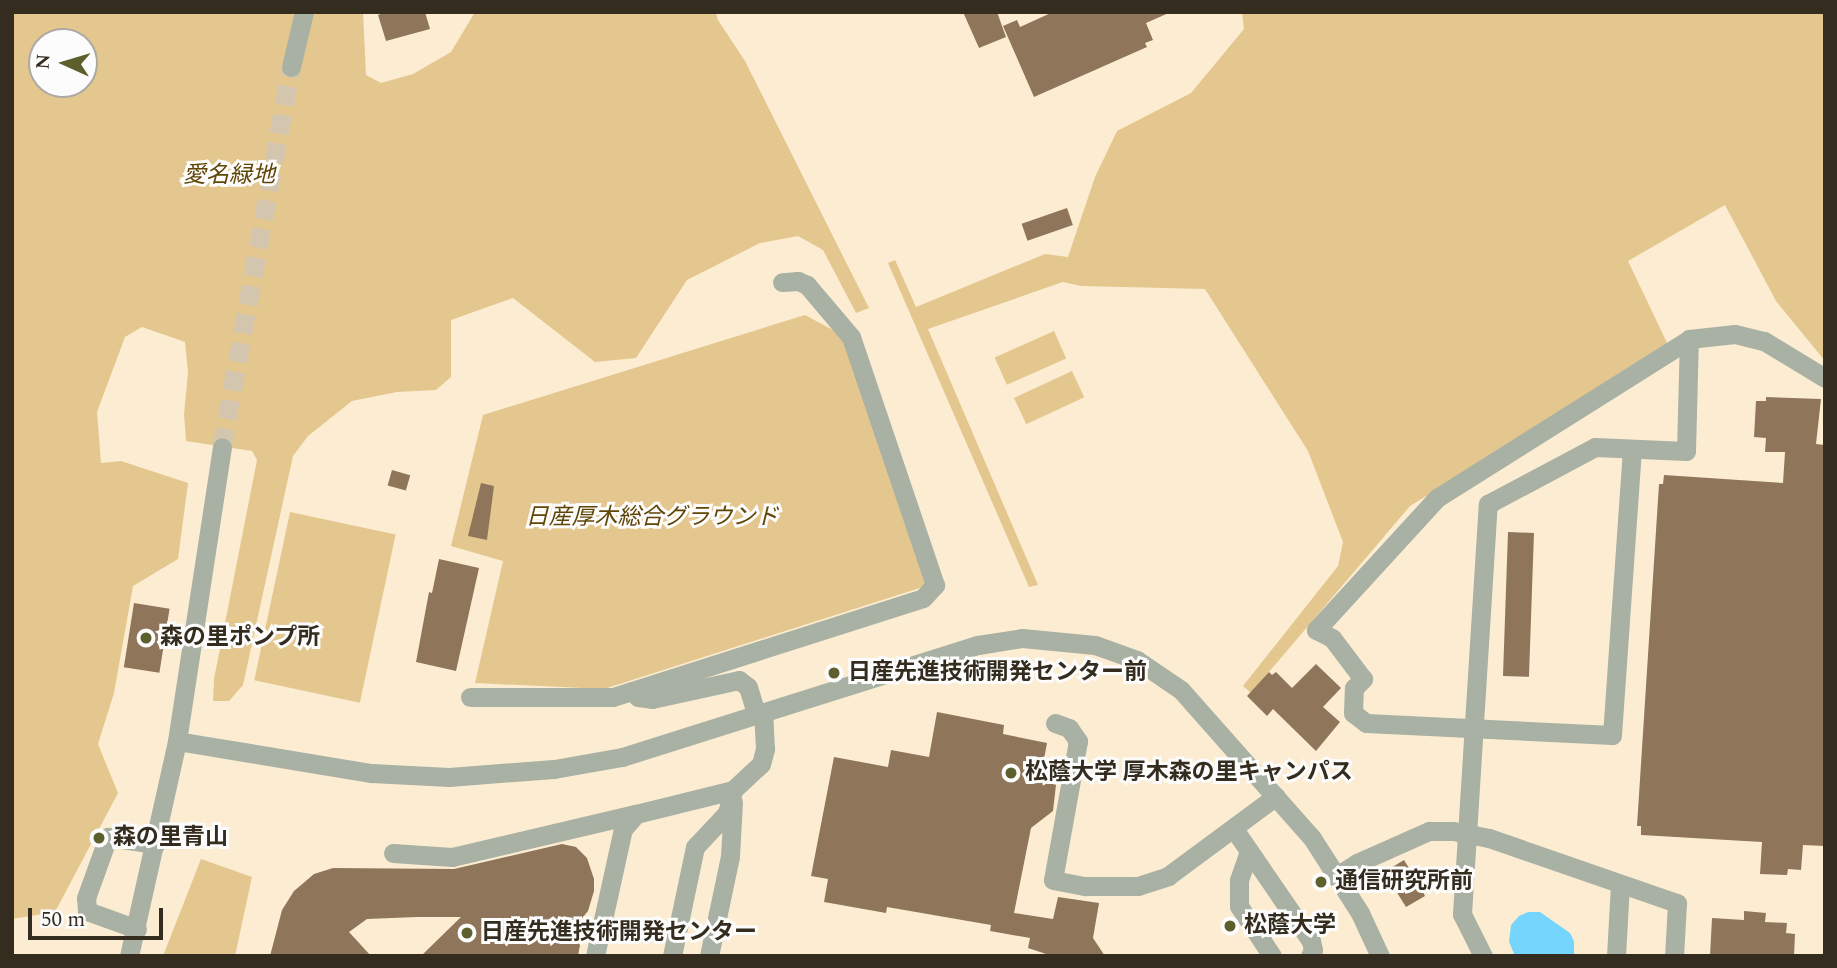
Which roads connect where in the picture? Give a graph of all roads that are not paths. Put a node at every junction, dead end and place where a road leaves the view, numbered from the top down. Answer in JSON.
{"nodes":[{"id":1,"x":304,"y":12,"type":"edge"},
{"id":2,"x":291,"y":67,"type":"tunnel mouth"},
{"id":3,"x":782,"y":282,"type":"dead end"},
{"id":4,"x":1689,"y":339,"type":"junction"},
{"id":5,"x":1825,"y":378,"type":"edge"},
{"id":6,"x":222,"y":447,"type":"tunnel mouth"},
{"id":7,"x":1632,"y":449,"type":"junction"},
{"id":8,"x":632,"y":691,"type":"junction"},
{"id":9,"x":470,"y":697,"type":"dead end"},
{"id":10,"x":760,"y":716,"type":"junction"},
{"id":11,"x":1055,"y":723,"type":"dead end"},
{"id":12,"x":1473,"y":728,"type":"junction"},
{"id":13,"x":177,"y":741,"type":"junction"},
{"id":14,"x":733,"y":790,"type":"junction"},
{"id":15,"x":1276,"y":796,"type":"junction"},
{"id":16,"x":636,"y":814,"type":"junction"},
{"id":17,"x":1234,"y":829,"type":"junction"},
{"id":18,"x":1465,"y":833,"type":"junction"},
{"id":19,"x":155,"y":844,"type":"junction"},
{"id":20,"x":1249,"y":851,"type":"junction"},
{"id":21,"x":393,"y":853,"type":"dead end"},
{"id":22,"x":1338,"y":875,"type":"junction"},
{"id":23,"x":1620,"y":885,"type":"junction"},
{"id":24,"x":137,"y":929,"type":"junction"},
{"id":25,"x":1314,"y":954,"type":"edge"},
{"id":26,"x":129,"y":956,"type":"edge"},
{"id":27,"x":595,"y":956,"type":"edge"},
{"id":28,"x":672,"y":956,"type":"edge"},
{"id":29,"x":709,"y":956,"type":"edge"},
{"id":30,"x":1272,"y":956,"type":"edge"},
{"id":31,"x":1380,"y":956,"type":"edge"},
{"id":32,"x":1483,"y":956,"type":"edge"},
{"id":33,"x":1616,"y":956,"type":"edge"},
{"id":34,"x":1674,"y":956,"type":"edge"}],
"edges":[{"from":1,"to":2,"type":"street"},
{"from":3,"to":8,"type":"street"},
{"from":4,"to":5,"type":"street"},
{"from":4,"to":7,"type":"street"},
{"from":4,"to":12,"type":"street"},
{"from":6,"to":13,"type":"street"},
{"from":7,"to":12,"type":"street"},
{"from":7,"to":12,"type":"street"},
{"from":8,"to":9,"type":"street"},
{"from":8,"to":10,"type":"street"},
{"from":10,"to":13,"type":"street"},
{"from":10,"to":14,"type":"street"},
{"from":10,"to":15,"type":"street"},
{"from":11,"to":17,"type":"street"},
{"from":12,"to":18,"type":"street"},
{"from":13,"to":19,"type":"street"},
{"from":14,"to":16,"type":"street"},
{"from":14,"to":28,"type":"street"},
{"from":14,"to":29,"type":"street"},
{"from":15,"to":17,"type":"street"},
{"from":15,"to":22,"type":"street"},
{"from":16,"to":21,"type":"street"},
{"from":16,"to":27,"type":"street"},
{"from":17,"to":20,"type":"street"},
{"from":18,"to":22,"type":"street"},
{"from":18,"to":23,"type":"street"},
{"from":18,"to":32,"type":"street"},
{"from":19,"to":24,"type":"street"},
{"from":19,"to":24,"type":"street"},
{"from":20,"to":25,"type":"street"},
{"from":20,"to":30,"type":"street"},
{"from":22,"to":31,"type":"street"},
{"from":23,"to":33,"type":"street"},
{"from":23,"to":34,"type":"street"},
{"from":24,"to":26,"type":"street"}]}
